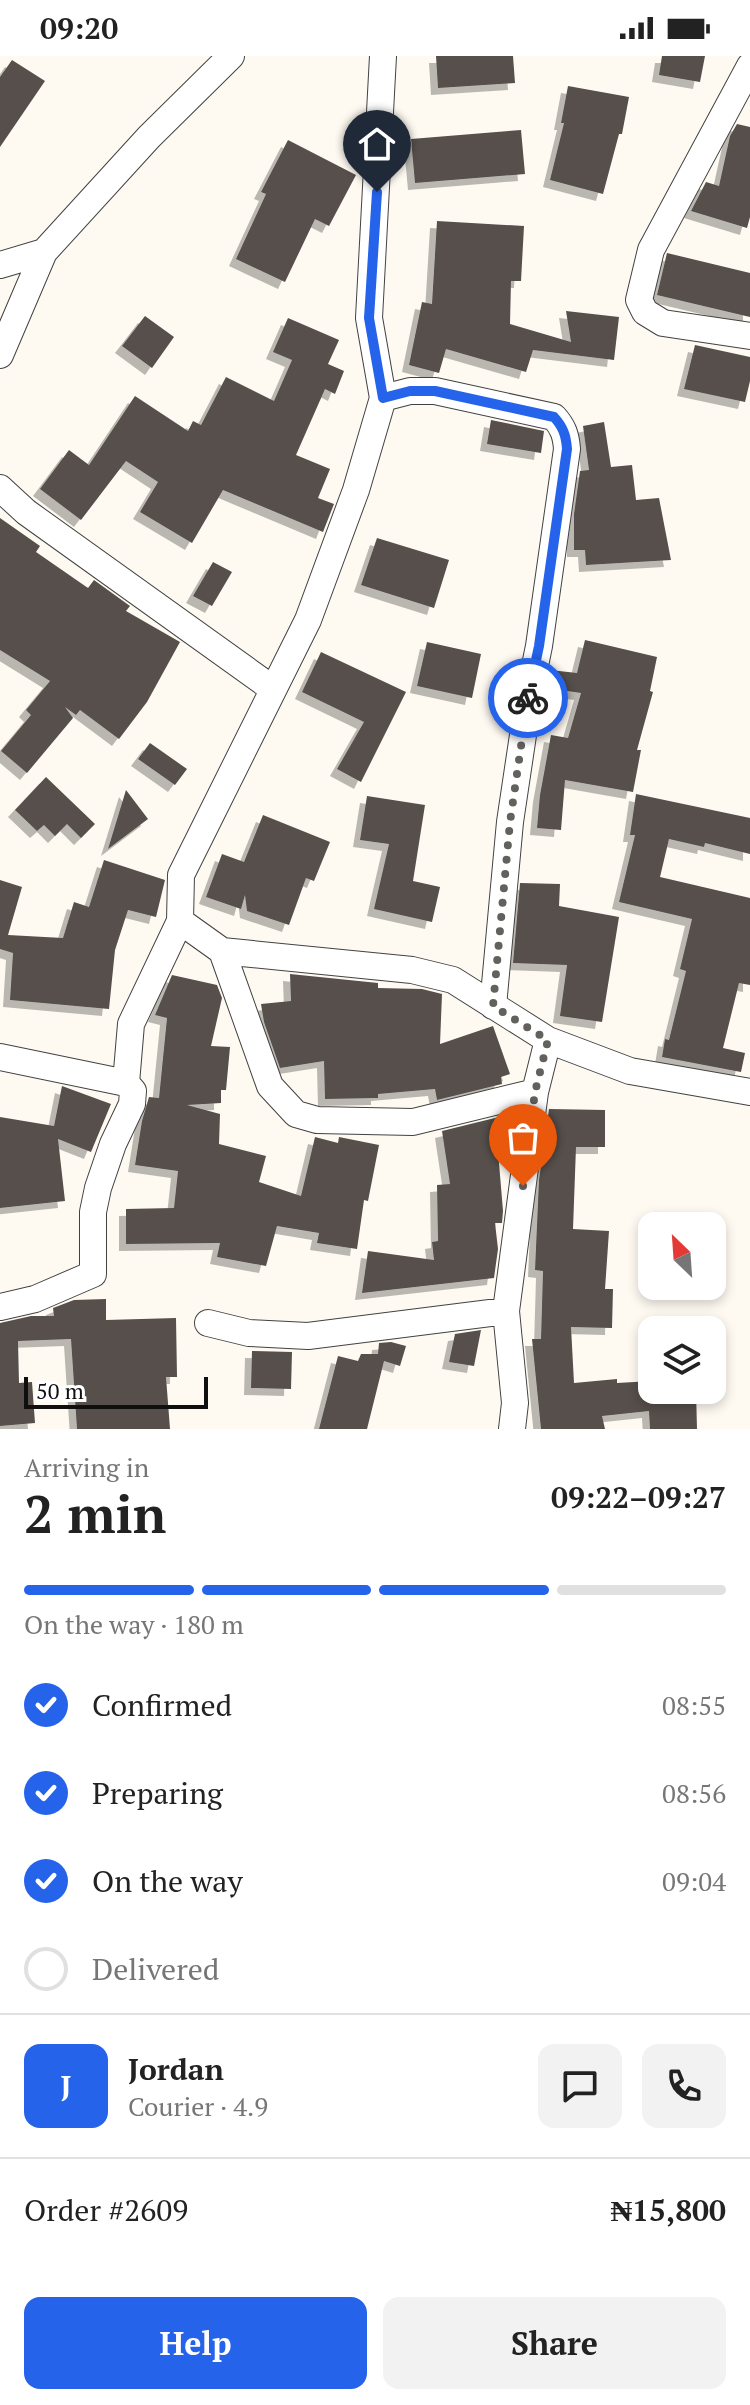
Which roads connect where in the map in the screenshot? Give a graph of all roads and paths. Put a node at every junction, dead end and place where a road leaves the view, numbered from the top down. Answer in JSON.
{"nodes":[{"id":1,"x":231,"y":56,"type":"edge"},
{"id":2,"x":383,"y":56,"type":"edge"},
{"id":3,"x":750,"y":66,"type":"edge"},
{"id":4,"x":44,"y":252,"type":"junction"},
{"id":5,"x":0,"y":265,"type":"edge"},
{"id":6,"x":750,"y":336,"type":"edge"},
{"id":7,"x":0,"y":355,"type":"edge"},
{"id":8,"x":383,"y":398,"type":"junction"},
{"id":9,"x":0,"y":488,"type":"edge"},
{"id":10,"x":273,"y":689,"type":"junction"},
{"id":11,"x":180,"y":921,"type":"junction"},
{"id":12,"x":222,"y":951,"type":"junction"},
{"id":13,"x":493,"y":1006,"type":"junction"},
{"id":14,"x":548,"y":1040,"type":"junction"},
{"id":15,"x":0,"y":1057,"type":"edge"},
{"id":16,"x":126,"y":1083,"type":"junction"},
{"id":17,"x":535,"y":1092,"type":"junction"},
{"id":18,"x":750,"y":1092,"type":"edge"},
{"id":19,"x":0,"y":1307,"type":"edge"},
{"id":20,"x":506,"y":1311,"type":"junction"},
{"id":21,"x":208,"y":1323,"type":"dead end"},
{"id":22,"x":512,"y":1429,"type":"edge"}],
"edges":[{"from":1,"to":4,"type":"street"},
{"from":2,"to":8,"type":"street"},
{"from":3,"to":6,"type":"street"},
{"from":4,"to":5,"type":"street"},
{"from":4,"to":7,"type":"street"},
{"from":8,"to":10,"type":"street"},
{"from":8,"to":13,"type":"street"},
{"from":9,"to":10,"type":"street"},
{"from":10,"to":11,"type":"street"},
{"from":11,"to":12,"type":"street"},
{"from":11,"to":16,"type":"street"},
{"from":12,"to":13,"type":"street"},
{"from":12,"to":17,"type":"street"},
{"from":13,"to":14,"type":"street"},
{"from":14,"to":17,"type":"street"},
{"from":14,"to":18,"type":"street"},
{"from":15,"to":16,"type":"street"},
{"from":16,"to":19,"type":"street"},
{"from":17,"to":20,"type":"street"},
{"from":20,"to":21,"type":"street"},
{"from":20,"to":22,"type":"street"}]}
